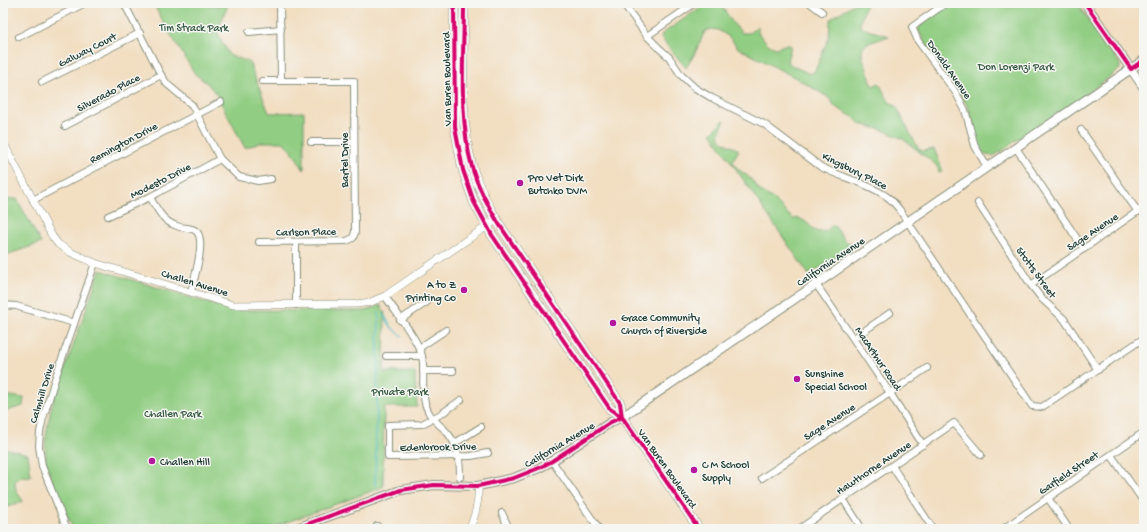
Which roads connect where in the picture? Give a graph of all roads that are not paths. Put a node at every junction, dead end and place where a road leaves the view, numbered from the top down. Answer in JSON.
{"nodes":[{"id":1,"x":85,"y":3,"type":"edge"},
{"id":2,"x":124,"y":3,"type":"edge"},
{"id":3,"x":280,"y":3,"type":"edge"},
{"id":4,"x":454,"y":3,"type":"edge"},
{"id":5,"x":464,"y":3,"type":"edge"},
{"id":6,"x":623,"y":3,"type":"edge"},
{"id":7,"x":695,"y":3,"type":"edge"},
{"id":8,"x":810,"y":3,"type":"edge"},
{"id":9,"x":946,"y":3,"type":"edge"},
{"id":10,"x":1085,"y":3,"type":"edge"},
{"id":11,"x":822,"y":12,"type":"dead end"},
{"id":12,"x":281,"y":29,"type":"junction"},
{"id":13,"x":248,"y":32,"type":"dead end"},
{"id":14,"x":140,"y":33,"type":"junction"},
{"id":15,"x":647,"y":36,"type":"junction"},
{"id":16,"x":19,"y":37,"type":"dead end"},
{"id":17,"x":1144,"y":60,"type":"edge"},
{"id":18,"x":1131,"y":69,"type":"junction"},
{"id":19,"x":161,"y":75,"type":"junction"},
{"id":20,"x":262,"y":81,"type":"dead end"},
{"id":21,"x":281,"y":81,"type":"junction"},
{"id":22,"x":42,"y":82,"type":"dead end"},
{"id":23,"x":454,"y":83,"type":"junction"},
{"id":24,"x":1144,"y":88,"type":"edge"},
{"id":25,"x":221,"y":102,"type":"dead end"},
{"id":26,"x":198,"y":114,"type":"junction"},
{"id":27,"x":464,"y":120,"type":"junction"},
{"id":28,"x":65,"y":126,"type":"dead end"},
{"id":29,"x":1081,"y":130,"type":"dead end"},
{"id":30,"x":3,"y":142,"type":"edge"},
{"id":31,"x":311,"y":142,"type":"dead end"},
{"id":32,"x":354,"y":142,"type":"junction"},
{"id":33,"x":1016,"y":148,"type":"junction"},
{"id":34,"x":220,"y":159,"type":"junction"},
{"id":35,"x":461,"y":165,"type":"junction"},
{"id":36,"x":987,"y":167,"type":"junction"},
{"id":37,"x":272,"y":179,"type":"dead end"},
{"id":38,"x":483,"y":195,"type":"junction"},
{"id":39,"x":150,"y":198,"type":"junction"},
{"id":40,"x":34,"y":200,"type":"junction"},
{"id":41,"x":978,"y":203,"type":"dead end"},
{"id":42,"x":1144,"y":207,"type":"edge"},
{"id":43,"x":1138,"y":212,"type":"junction"},
{"id":44,"x":108,"y":216,"type":"dead end"},
{"id":45,"x":496,"y":220,"type":"junction"},
{"id":46,"x":907,"y":221,"type":"junction"},
{"id":47,"x":487,"y":226,"type":"junction"},
{"id":48,"x":353,"y":238,"type":"joint"},
{"id":49,"x":259,"y":242,"type":"dead end"},
{"id":50,"x":296,"y":242,"type":"junction"},
{"id":51,"x":1084,"y":249,"type":"junction"},
{"id":52,"x":94,"y":263,"type":"junction"},
{"id":53,"x":816,"y":284,"type":"junction"},
{"id":54,"x":1031,"y":284,"type":"junction"},
{"id":55,"x":191,"y":292,"type":"junction"},
{"id":56,"x":384,"y":296,"type":"junction"},
{"id":57,"x":427,"y":302,"type":"dead end"},
{"id":58,"x":3,"y":305,"type":"edge"},
{"id":59,"x":296,"y":305,"type":"junction"},
{"id":60,"x":890,"y":313,"type":"dead end"},
{"id":61,"x":400,"y":320,"type":"junction"},
{"id":62,"x":74,"y":323,"type":"junction"},
{"id":63,"x":446,"y":330,"type":"dead end"},
{"id":64,"x":854,"y":338,"type":"junction"},
{"id":65,"x":1144,"y":338,"type":"edge"},
{"id":66,"x":419,"y":348,"type":"junction"},
{"id":67,"x":386,"y":356,"type":"dead end"},
{"id":68,"x":422,"y":356,"type":"junction"},
{"id":69,"x":927,"y":368,"type":"dead end"},
{"id":70,"x":1098,"y":370,"type":"junction"},
{"id":71,"x":423,"y":372,"type":"junction"},
{"id":72,"x":454,"y":372,"type":"dead end"},
{"id":73,"x":890,"y":393,"type":"junction"},
{"id":74,"x":461,"y":400,"type":"dead end"},
{"id":75,"x":622,"y":417,"type":"junction"},
{"id":76,"x":433,"y":418,"type":"junction"},
{"id":77,"x":481,"y":427,"type":"dead end"},
{"id":78,"x":1144,"y":432,"type":"edge"},
{"id":79,"x":454,"y":443,"type":"junction"},
{"id":80,"x":923,"y":445,"type":"junction"},
{"id":81,"x":488,"y":453,"type":"dead end"},
{"id":82,"x":982,"y":455,"type":"dead end"},
{"id":83,"x":1111,"y":455,"type":"junction"},
{"id":84,"x":459,"y":456,"type":"junction"},
{"id":85,"x":552,"y":461,"type":"junction"},
{"id":86,"x":892,"y":466,"type":"junction"},
{"id":87,"x":460,"y":477,"type":"dead end"},
{"id":88,"x":762,"y":478,"type":"dead end"},
{"id":89,"x":478,"y":486,"type":"junction"},
{"id":90,"x":1048,"y":498,"type":"junction"},
{"id":91,"x":843,"y":499,"type":"junction"},
{"id":92,"x":1144,"y":502,"type":"edge"},
{"id":93,"x":502,"y":513,"type":"dead end"},
{"id":94,"x":860,"y":524,"type":"dead end"},
{"id":95,"x":802,"y":527,"type":"dead end"},
{"id":96,"x":67,"y":529,"type":"edge"},
{"id":97,"x":294,"y":529,"type":"edge"},
{"id":98,"x":469,"y":529,"type":"edge"},
{"id":99,"x":509,"y":529,"type":"edge"},
{"id":100,"x":599,"y":529,"type":"edge"},
{"id":101,"x":699,"y":529,"type":"edge"},
{"id":102,"x":933,"y":529,"type":"edge"},
{"id":103,"x":1003,"y":529,"type":"edge"},
{"id":104,"x":1070,"y":529,"type":"edge"}],
"edges":[{"from":1,"to":16,"type":"street"},
{"from":2,"to":14,"type":"street"},
{"from":3,"to":12,"type":"street"},
{"from":4,"to":23,"type":"main road","name":"Van Buren Boulevard"},
{"from":5,"to":27,"type":"main road","name":"Van Buren Boulevard"},
{"from":6,"to":15,"type":"street","name":"Kingsbury Place"},
{"from":7,"to":15,"type":"street"},
{"from":8,"to":11,"type":"street"},
{"from":9,"to":36,"type":"street","name":"Donald Avenue"},
{"from":10,"to":18,"type":"main road"},
{"from":12,"to":13,"type":"street"},
{"from":12,"to":21,"type":"street"},
{"from":14,"to":19,"type":"street"},
{"from":14,"to":22,"type":"street","name":"Galway Court"},
{"from":15,"to":46,"type":"street","name":"Kingsbury Place"},
{"from":17,"to":18,"type":"main road","name":"California Avenue"},
{"from":18,"to":24,"type":"main road"},
{"from":18,"to":33,"type":"main road","name":"California Avenue"},
{"from":19,"to":26,"type":"street"},
{"from":19,"to":28,"type":"street","name":"Silverado Place"},
{"from":20,"to":21,"type":"street"},
{"from":21,"to":32,"type":"street","name":"Bartel Drive"},
{"from":23,"to":27,"type":"main road"},
{"from":23,"to":35,"type":"main road","name":"Van Buren Boulevard"},
{"from":25,"to":26,"type":"street","name":"Remington Drive"},
{"from":26,"to":34,"type":"street"},
{"from":26,"to":40,"type":"street","name":"Remington Drive"},
{"from":27,"to":38,"type":"main road","name":"Van Buren Boulevard"},
{"from":29,"to":43,"type":"street"},
{"from":30,"to":40,"type":"street","name":"Challen Avenue"},
{"from":31,"to":32,"type":"street"},
{"from":32,"to":48,"type":"street","name":"Bartel Drive"},
{"from":33,"to":36,"type":"main road","name":"California Avenue"},
{"from":33,"to":51,"type":"street"},
{"from":34,"to":37,"type":"street"},
{"from":34,"to":39,"type":"street","name":"Modesto Drive"},
{"from":35,"to":38,"type":"main road"},
{"from":35,"to":47,"type":"main road","name":"Van Buren Boulevard"},
{"from":36,"to":46,"type":"main road","name":"California Avenue"},
{"from":38,"to":45,"type":"main road","name":"Van Buren Boulevard"},
{"from":39,"to":44,"type":"street","name":"Modesto Drive"},
{"from":39,"to":55,"type":"street"},
{"from":40,"to":52,"type":"street","name":"Challen Avenue"},
{"from":41,"to":54,"type":"street","name":"Stotts Street"},
{"from":42,"to":43,"type":"street","name":"Sage Avenue"},
{"from":43,"to":51,"type":"street","name":"Sage Avenue"},
{"from":45,"to":47,"type":"street","name":"Challen Avenue"},
{"from":45,"to":75,"type":"main road","name":"Van Buren Boulevard"},
{"from":46,"to":53,"type":"main road","name":"California Avenue"},
{"from":46,"to":70,"type":"street","name":"Kingsbury Place"},
{"from":47,"to":56,"type":"street","name":"Challen Avenue"},
{"from":47,"to":75,"type":"main road","name":"Van Buren Boulevard"},
{"from":48,"to":50,"type":"street","name":"Carlson Place"},
{"from":49,"to":50,"type":"street","name":"Carlson Place"},
{"from":50,"to":59,"type":"street"},
{"from":51,"to":54,"type":"street","name":"Sage Avenue"},
{"from":52,"to":55,"type":"street","name":"Challen Avenue"},
{"from":52,"to":62,"type":"street","name":"Calmhill Drive"},
{"from":53,"to":64,"type":"street","name":"MacArthur Road"},
{"from":53,"to":75,"type":"main road","name":"California Avenue"},
{"from":54,"to":70,"type":"street","name":"Stotts Street"},
{"from":55,"to":59,"type":"street","name":"Challen Avenue"},
{"from":56,"to":59,"type":"street","name":"Challen Avenue"},
{"from":56,"to":61,"type":"street"},
{"from":57,"to":61,"type":"street"},
{"from":58,"to":62,"type":"street"},
{"from":60,"to":64,"type":"street"},
{"from":61,"to":66,"type":"street"},
{"from":62,"to":96,"type":"street","name":"Calmhill Drive"},
{"from":63,"to":66,"type":"street"},
{"from":64,"to":73,"type":"street","name":"MacArthur Road"},
{"from":65,"to":70,"type":"street"},
{"from":66,"to":68,"type":"street"},
{"from":67,"to":68,"type":"street"},
{"from":68,"to":71,"type":"street"},
{"from":69,"to":73,"type":"street","name":"Sage Avenue"},
{"from":71,"to":72,"type":"street"},
{"from":71,"to":76,"type":"street"},
{"from":73,"to":80,"type":"street","name":"MacArthur Road"},
{"from":73,"to":88,"type":"street","name":"Sage Avenue"},
{"from":74,"to":76,"type":"street"},
{"from":75,"to":85,"type":"main road","name":"California Avenue"},
{"from":75,"to":101,"type":"main road","name":"Van Buren Boulevard"},
{"from":76,"to":79,"type":"street"},
{"from":76,"to":84,"type":"street","name":"Edenbrook Drive"},
{"from":77,"to":79,"type":"street"},
{"from":78,"to":83,"type":"street","name":"Garfield Street"},
{"from":79,"to":84,"type":"street"},
{"from":80,"to":82,"type":"street","name":"Hawthorne Avenue"},
{"from":80,"to":86,"type":"street","name":"Hawthorne Avenue"},
{"from":81,"to":84,"type":"street","name":"Edenbrook Drive"},
{"from":83,"to":90,"type":"street","name":"Garfield Street"},
{"from":83,"to":92,"type":"street"},
{"from":84,"to":87,"type":"street"},
{"from":85,"to":89,"type":"main road","name":"California Avenue"},
{"from":85,"to":100,"type":"street"},
{"from":86,"to":91,"type":"street","name":"Hawthorne Avenue"},
{"from":86,"to":102,"type":"street"},
{"from":89,"to":97,"type":"main road","name":"California Avenue"},
{"from":89,"to":98,"type":"street"},
{"from":90,"to":103,"type":"street","name":"Garfield Street"},
{"from":90,"to":104,"type":"street"},
{"from":91,"to":94,"type":"street"},
{"from":91,"to":95,"type":"street","name":"Hawthorne Avenue"},
{"from":93,"to":99,"type":"street"}]}
